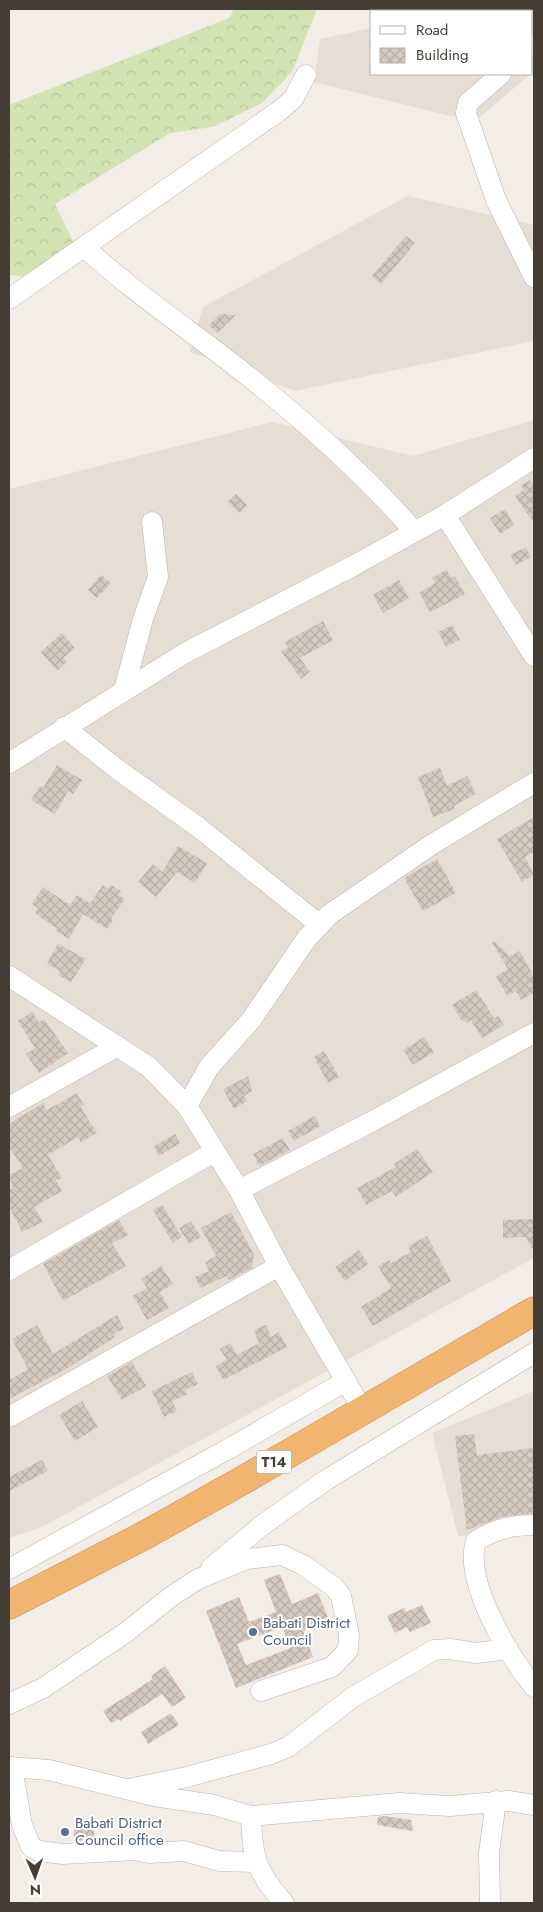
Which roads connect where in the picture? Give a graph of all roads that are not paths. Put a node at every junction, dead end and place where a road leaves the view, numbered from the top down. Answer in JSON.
{"nodes":[{"id":1,"x":306,"y":75,"type":"dead end"},
{"id":2,"x":500,"y":75,"type":"edge"},
{"id":3,"x":85,"y":248,"type":"junction"},
{"id":4,"x":534,"y":277,"type":"edge"},
{"id":5,"x":9,"y":299,"type":"edge"},
{"id":6,"x":534,"y":458,"type":"edge"},
{"id":7,"x":444,"y":516,"type":"junction"},
{"id":8,"x":152,"y":522,"type":"dead end"},
{"id":9,"x":414,"y":530,"type":"junction"},
{"id":10,"x":534,"y":656,"type":"edge"},
{"id":11,"x":124,"y":690,"type":"junction"},
{"id":12,"x":64,"y":727,"type":"junction"},
{"id":13,"x":9,"y":762,"type":"edge"},
{"id":14,"x":534,"y":783,"type":"edge"},
{"id":15,"x":320,"y":925,"type":"junction"},
{"id":16,"x":9,"y":976,"type":"edge"},
{"id":17,"x":534,"y":1032,"type":"edge"},
{"id":18,"x":118,"y":1046,"type":"junction"},
{"id":19,"x":187,"y":1106,"type":"junction"},
{"id":20,"x":9,"y":1107,"type":"edge"},
{"id":21,"x":214,"y":1152,"type":"junction"},
{"id":22,"x":239,"y":1190,"type":"junction"},
{"id":23,"x":279,"y":1266,"type":"junction"},
{"id":24,"x":9,"y":1270,"type":"edge"},
{"id":25,"x":534,"y":1311,"type":"edge"},
{"id":26,"x":534,"y":1353,"type":"edge"},
{"id":27,"x":346,"y":1381,"type":"junction"},
{"id":28,"x":362,"y":1409,"type":"junction"},
{"id":29,"x":9,"y":1417,"type":"edge"},
{"id":30,"x":534,"y":1525,"type":"edge"},
{"id":31,"x":9,"y":1569,"type":"edge"},
{"id":32,"x":198,"y":1579,"type":"junction"},
{"id":33,"x":9,"y":1605,"type":"edge"},
{"id":34,"x":508,"y":1649,"type":"junction"},
{"id":35,"x":534,"y":1687,"type":"edge"},
{"id":36,"x":261,"y":1691,"type":"dead end"},
{"id":37,"x":9,"y":1704,"type":"edge"},
{"id":38,"x":11,"y":1767,"type":"edge"},
{"id":39,"x":124,"y":1790,"type":"junction"},
{"id":40,"x":496,"y":1801,"type":"junction"},
{"id":41,"x":534,"y":1805,"type":"edge"},
{"id":42,"x":251,"y":1816,"type":"junction"},
{"id":43,"x":255,"y":1862,"type":"junction"},
{"id":44,"x":284,"y":1903,"type":"edge"},
{"id":45,"x":490,"y":1903,"type":"edge"}],
"edges":[{"from":1,"to":3,"type":"street"},
{"from":2,"to":4,"type":"street"},
{"from":3,"to":5,"type":"street"},
{"from":3,"to":9,"type":"street"},
{"from":6,"to":7,"type":"street"},
{"from":7,"to":9,"type":"street"},
{"from":7,"to":10,"type":"street"},
{"from":8,"to":11,"type":"street"},
{"from":9,"to":11,"type":"street"},
{"from":11,"to":12,"type":"street"},
{"from":12,"to":13,"type":"street"},
{"from":12,"to":15,"type":"street"},
{"from":14,"to":15,"type":"street"},
{"from":15,"to":19,"type":"street"},
{"from":16,"to":18,"type":"street"},
{"from":17,"to":22,"type":"street"},
{"from":18,"to":19,"type":"street"},
{"from":18,"to":20,"type":"street"},
{"from":19,"to":21,"type":"street"},
{"from":21,"to":22,"type":"street"},
{"from":21,"to":24,"type":"street"},
{"from":22,"to":23,"type":"street"},
{"from":23,"to":27,"type":"street"},
{"from":23,"to":29,"type":"street"},
{"from":25,"to":28,"type":"highway","number":"T14"},
{"from":26,"to":32,"type":"street"},
{"from":27,"to":28,"type":"street"},
{"from":27,"to":31,"type":"street"},
{"from":28,"to":33,"type":"highway","number":"T14"},
{"from":30,"to":34,"type":"street"},
{"from":32,"to":36,"type":"street"},
{"from":32,"to":37,"type":"street"},
{"from":34,"to":35,"type":"street"},
{"from":34,"to":39,"type":"street"},
{"from":38,"to":39,"type":"street"},
{"from":38,"to":43,"type":"street"},
{"from":39,"to":42,"type":"street"},
{"from":40,"to":41,"type":"street"},
{"from":40,"to":42,"type":"street"},
{"from":40,"to":45,"type":"street"},
{"from":42,"to":43,"type":"street"},
{"from":43,"to":44,"type":"street"}]}
